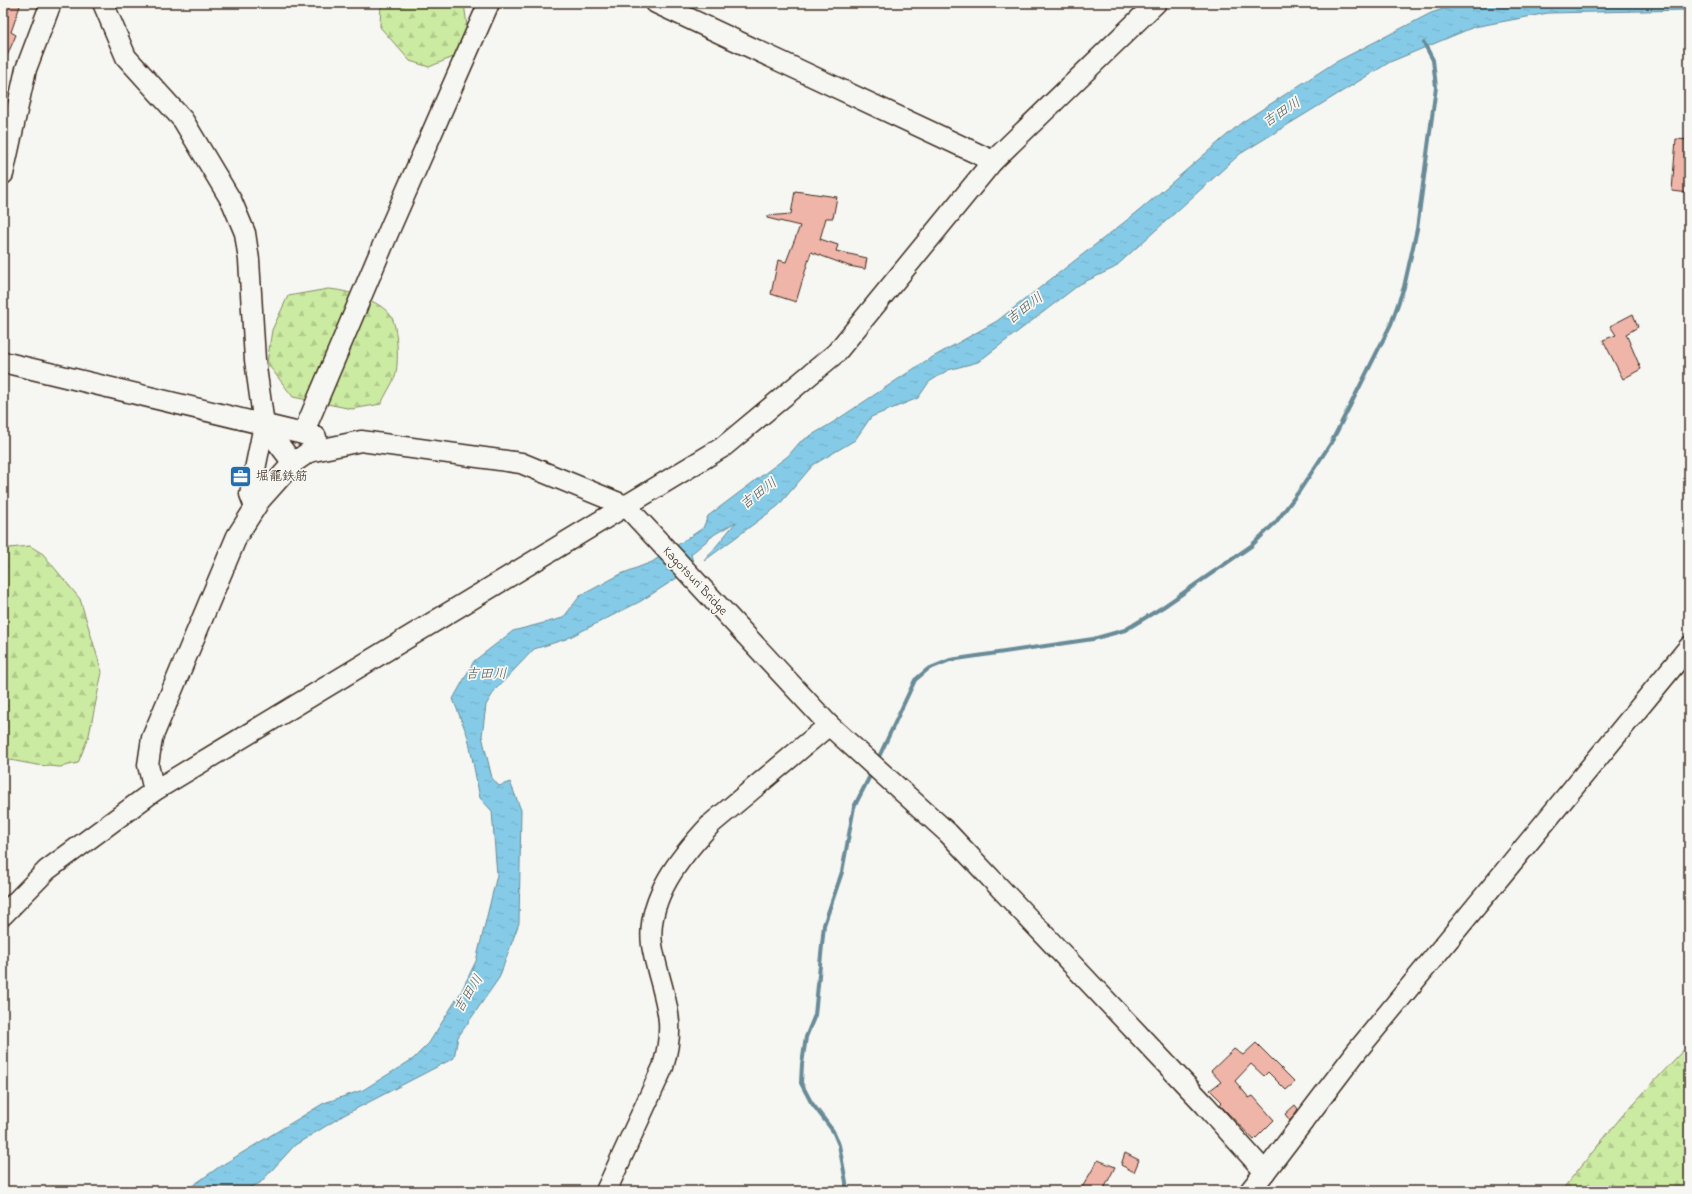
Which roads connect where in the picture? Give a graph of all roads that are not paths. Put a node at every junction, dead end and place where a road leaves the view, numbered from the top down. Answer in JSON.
{"nodes":[{"id":1,"x":50,"y":3,"type":"edge"},
{"id":2,"x":103,"y":3,"type":"edge"},
{"id":3,"x":490,"y":3,"type":"edge"},
{"id":4,"x":656,"y":3,"type":"edge"},
{"id":5,"x":1156,"y":3,"type":"edge"},
{"id":6,"x":993,"y":161,"type":"junction"},
{"id":7,"x":3,"y":174,"type":"edge"},
{"id":8,"x":3,"y":362,"type":"edge"},
{"id":9,"x":264,"y":425,"type":"junction"},
{"id":10,"x":303,"y":434,"type":"junction"},
{"id":11,"x":348,"y":444,"type":"junction"},
{"id":12,"x":293,"y":463,"type":"junction"},
{"id":13,"x":626,"y":506,"type":"junction"},
{"id":14,"x":255,"y":507,"type":"junction"},
{"id":15,"x":1689,"y":648,"type":"edge"},
{"id":16,"x":829,"y":725,"type":"junction"},
{"id":17,"x":154,"y":791,"type":"junction"},
{"id":18,"x":3,"y":915,"type":"edge"},
{"id":19,"x":1265,"y":1172,"type":"junction"},
{"id":20,"x":606,"y":1191,"type":"edge"},
{"id":21,"x":1250,"y":1191,"type":"edge"}],
"edges":[{"from":1,"to":7,"type":"street"},
{"from":2,"to":9,"type":"street"},
{"from":3,"to":10,"type":"street"},
{"from":4,"to":6,"type":"street"},
{"from":5,"to":6,"type":"street"},
{"from":6,"to":13,"type":"street"},
{"from":8,"to":9,"type":"street"},
{"from":9,"to":10,"type":"street"},
{"from":9,"to":12,"type":"street"},
{"from":9,"to":14,"type":"street"},
{"from":10,"to":11,"type":"street"},
{"from":11,"to":12,"type":"street"},
{"from":11,"to":13,"type":"street"},
{"from":12,"to":14,"type":"street"},
{"from":13,"to":16,"type":"street","name":"Kagotsuri Bridge"},
{"from":13,"to":17,"type":"street"},
{"from":14,"to":17,"type":"street"},
{"from":15,"to":19,"type":"street"},
{"from":16,"to":19,"type":"street","name":"Kagotsuri Bridge"},
{"from":16,"to":20,"type":"street"},
{"from":17,"to":18,"type":"street"},
{"from":19,"to":21,"type":"street"}]}
